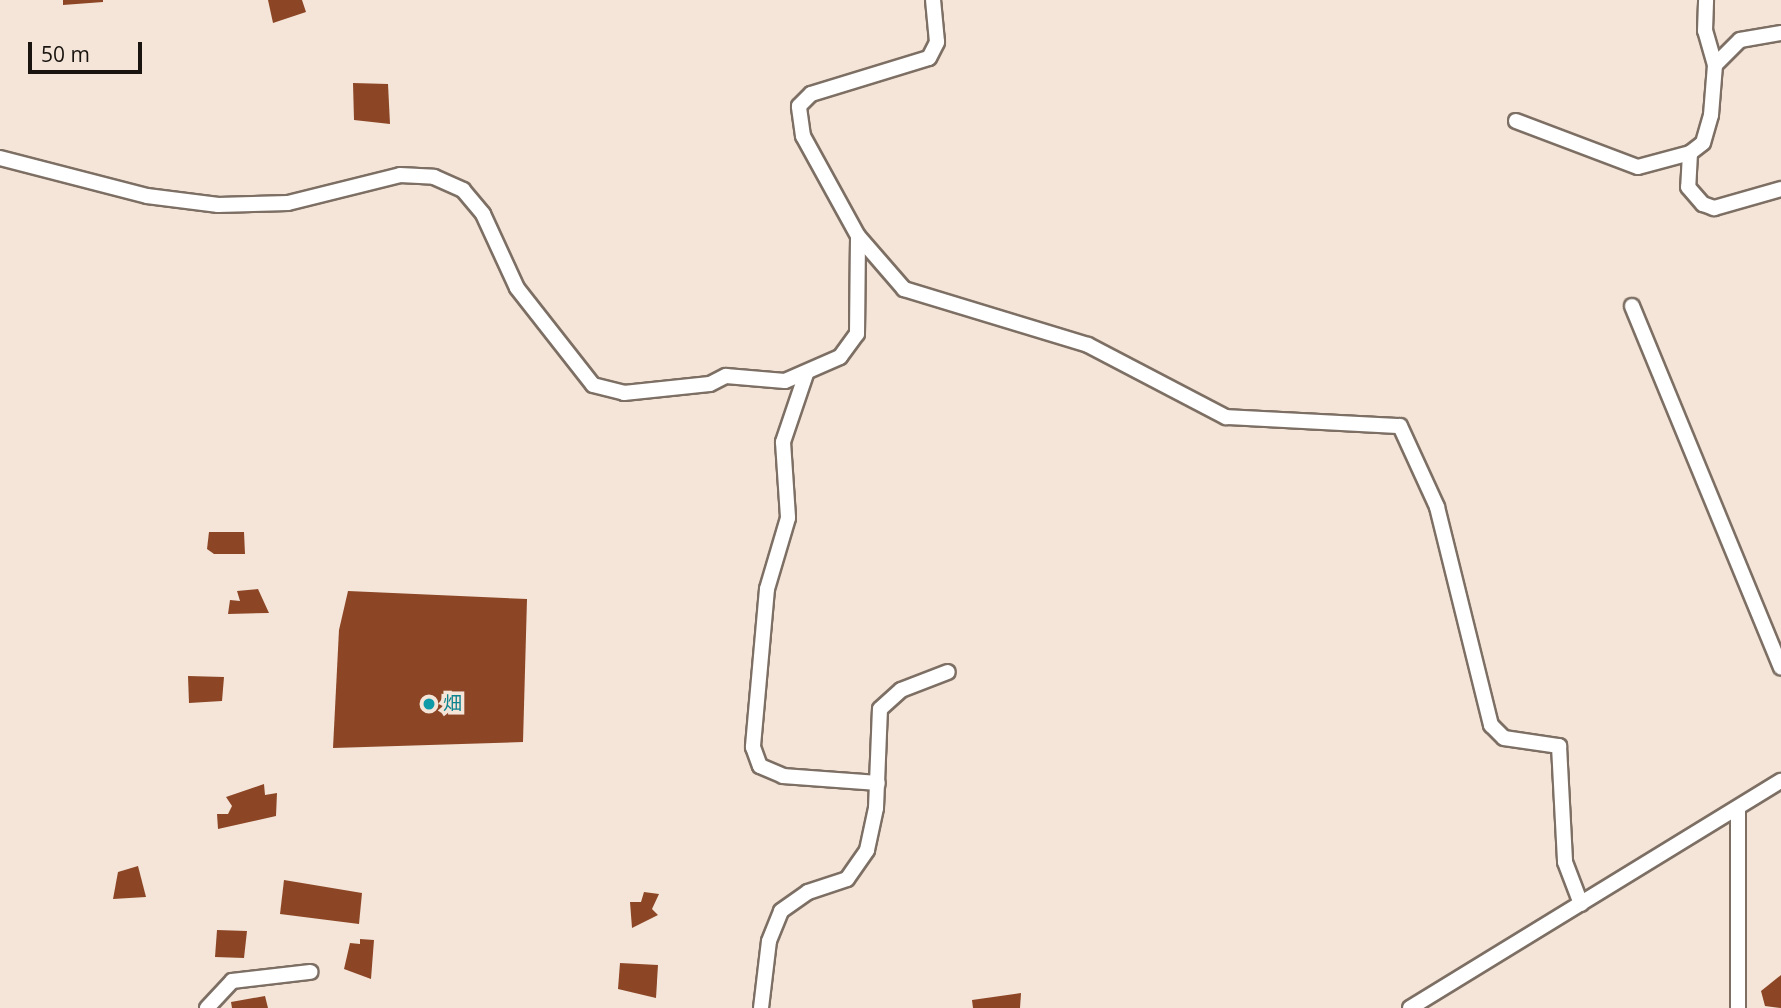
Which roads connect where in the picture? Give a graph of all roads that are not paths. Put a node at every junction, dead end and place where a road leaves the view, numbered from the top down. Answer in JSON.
{"nodes":[{"id":1,"x":933,"y":0,"type":"edge"},
{"id":2,"x":1706,"y":0,"type":"edge"},
{"id":3,"x":1781,"y":33,"type":"edge"},
{"id":4,"x":1715,"y":65,"type":"junction"},
{"id":5,"x":1516,"y":121,"type":"dead end"},
{"id":6,"x":1690,"y":153,"type":"junction"},
{"id":7,"x":0,"y":158,"type":"edge"},
{"id":8,"x":1781,"y":189,"type":"edge"},
{"id":9,"x":858,"y":236,"type":"junction"},
{"id":10,"x":1632,"y":306,"type":"dead end"},
{"id":11,"x":806,"y":374,"type":"junction"},
{"id":12,"x":1781,"y":668,"type":"edge"},
{"id":13,"x":948,"y":672,"type":"dead end"},
{"id":14,"x":1781,"y":781,"type":"edge"},
{"id":15,"x":878,"y":783,"type":"junction"},
{"id":16,"x":1738,"y":811,"type":"junction"},
{"id":17,"x":1581,"y":904,"type":"junction"},
{"id":18,"x":310,"y":972,"type":"dead end"},
{"id":19,"x":207,"y":1008,"type":"edge"},
{"id":20,"x":761,"y":1008,"type":"edge"},
{"id":21,"x":1410,"y":1008,"type":"edge"},
{"id":22,"x":1738,"y":1008,"type":"edge"}],
"edges":[{"from":1,"to":9,"type":"street"},
{"from":2,"to":4,"type":"street"},
{"from":3,"to":4,"type":"street"},
{"from":4,"to":6,"type":"street"},
{"from":5,"to":6,"type":"street"},
{"from":6,"to":8,"type":"street"},
{"from":7,"to":11,"type":"street"},
{"from":9,"to":11,"type":"street"},
{"from":9,"to":17,"type":"street"},
{"from":10,"to":12,"type":"street"},
{"from":11,"to":15,"type":"street"},
{"from":13,"to":15,"type":"street"},
{"from":14,"to":16,"type":"street"},
{"from":15,"to":20,"type":"street"},
{"from":16,"to":17,"type":"street"},
{"from":16,"to":22,"type":"street"},
{"from":17,"to":21,"type":"street"},
{"from":18,"to":19,"type":"street"}]}
